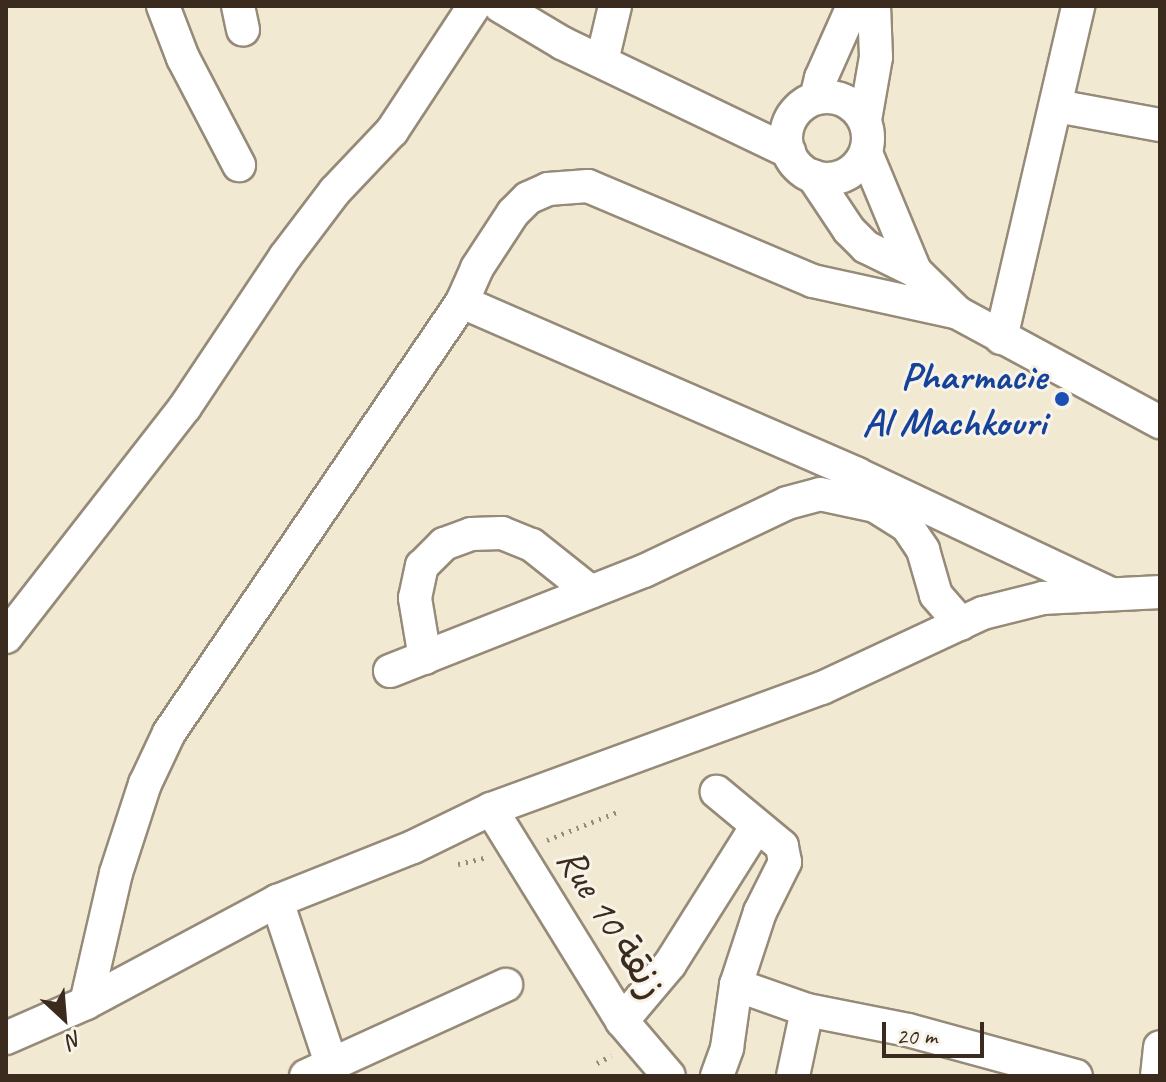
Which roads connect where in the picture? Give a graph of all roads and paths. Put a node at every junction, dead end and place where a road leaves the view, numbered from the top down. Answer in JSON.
{"nodes":[{"id":1,"x":163,"y":6,"type":"edge"},
{"id":2,"x":474,"y":6,"type":"edge"},
{"id":3,"x":615,"y":6,"type":"edge"},
{"id":4,"x":853,"y":6,"type":"edge"},
{"id":5,"x":874,"y":6,"type":"edge"},
{"id":6,"x":1078,"y":6,"type":"edge"},
{"id":7,"x":517,"y":11,"type":"edge"},
{"id":8,"x":602,"y":61,"type":"junction"},
{"id":9,"x":804,"y":106,"type":"junction"},
{"id":10,"x":1056,"y":106,"type":"junction"},
{"id":11,"x":720,"y":120,"type":"junction"},
{"id":12,"x":865,"y":120,"type":"junction"},
{"id":13,"x":1160,"y":125,"type":"edge"},
{"id":14,"x":789,"y":152,"type":"junction"},
{"id":15,"x":866,"y":153,"type":"junction"},
{"id":16,"x":239,"y":165,"type":"dead end"},
{"id":17,"x":813,"y":176,"type":"junction"},
{"id":18,"x":915,"y":271,"type":"junction"},
{"id":19,"x":462,"y":302,"type":"junction"},
{"id":20,"x":958,"y":313,"type":"junction"},
{"id":21,"x":1001,"y":338,"type":"junction"},
{"id":22,"x":1160,"y":422,"type":"edge"},
{"id":23,"x":591,"y":592,"type":"junction"},
{"id":24,"x":1160,"y":592,"type":"edge"},
{"id":25,"x":1113,"y":595,"type":"junction"},
{"id":26,"x":961,"y":624,"type":"junction"},
{"id":27,"x":6,"y":637,"type":"edge"},
{"id":28,"x":425,"y":658,"type":"junction"},
{"id":29,"x":390,"y":671,"type":"dead end"},
{"id":30,"x":717,"y":792,"type":"dead end"},
{"id":31,"x":491,"y":809,"type":"junction"},
{"id":32,"x":757,"y":826,"type":"junction"},
{"id":33,"x":277,"y":901,"type":"junction"},
{"id":34,"x":506,"y":985,"type":"dead end"},
{"id":35,"x":736,"y":985,"type":"junction"},
{"id":36,"x":86,"y":1003,"type":"junction"},
{"id":37,"x":807,"y":1010,"type":"junction"},
{"id":38,"x":622,"y":1021,"type":"junction"},
{"id":39,"x":6,"y":1038,"type":"edge"},
{"id":40,"x":1160,"y":1047,"type":"edge"},
{"id":41,"x":322,"y":1072,"type":"edge"},
{"id":42,"x":669,"y":1076,"type":"edge"},
{"id":43,"x":717,"y":1076,"type":"edge"},
{"id":44,"x":793,"y":1076,"type":"edge"},
{"id":45,"x":1076,"y":1076,"type":"edge"},
{"id":46,"x":1157,"y":1076,"type":"edge"}],
"edges":[{"from":1,"to":16,"type":"street"},
{"from":2,"to":27,"type":"street"},
{"from":3,"to":8,"type":"street"},
{"from":4,"to":9,"type":"street"},
{"from":5,"to":12,"type":"street"},
{"from":6,"to":10,"type":"street"},
{"from":7,"to":8,"type":"street"},
{"from":8,"to":11,"type":"street"},
{"from":9,"to":11,"type":"street"},
{"from":9,"to":12,"type":"street"},
{"from":9,"to":14,"type":"street"},
{"from":10,"to":13,"type":"street"},
{"from":10,"to":21,"type":"street"},
{"from":11,"to":14,"type":"street"},
{"from":12,"to":15,"type":"street"},
{"from":14,"to":17,"type":"street"},
{"from":15,"to":17,"type":"street"},
{"from":15,"to":18,"type":"street"},
{"from":17,"to":18,"type":"street"},
{"from":18,"to":20,"type":"street"},
{"from":19,"to":20,"type":"street"},
{"from":19,"to":25,"type":"street"},
{"from":19,"to":36,"type":"street"},
{"from":20,"to":21,"type":"street"},
{"from":21,"to":22,"type":"street"},
{"from":23,"to":26,"type":"street"},
{"from":23,"to":28,"type":"street"},
{"from":23,"to":28,"type":"street"},
{"from":24,"to":25,"type":"street"},
{"from":25,"to":26,"type":"street"},
{"from":26,"to":31,"type":"street"},
{"from":28,"to":29,"type":"street"},
{"from":30,"to":32,"type":"street"},
{"from":31,"to":33,"type":"street"},
{"from":31,"to":38,"type":"street","name":"Rue 10 زنقة"},
{"from":32,"to":35,"type":"street"},
{"from":32,"to":38,"type":"street"},
{"from":33,"to":36,"type":"street"},
{"from":33,"to":41,"type":"street"},
{"from":34,"to":41,"type":"street"},
{"from":35,"to":37,"type":"street"},
{"from":35,"to":43,"type":"street"},
{"from":36,"to":39,"type":"street"},
{"from":37,"to":44,"type":"street"},
{"from":37,"to":45,"type":"street"},
{"from":38,"to":42,"type":"street","name":"Rue 10 زنقة"},
{"from":40,"to":46,"type":"street"}]}
